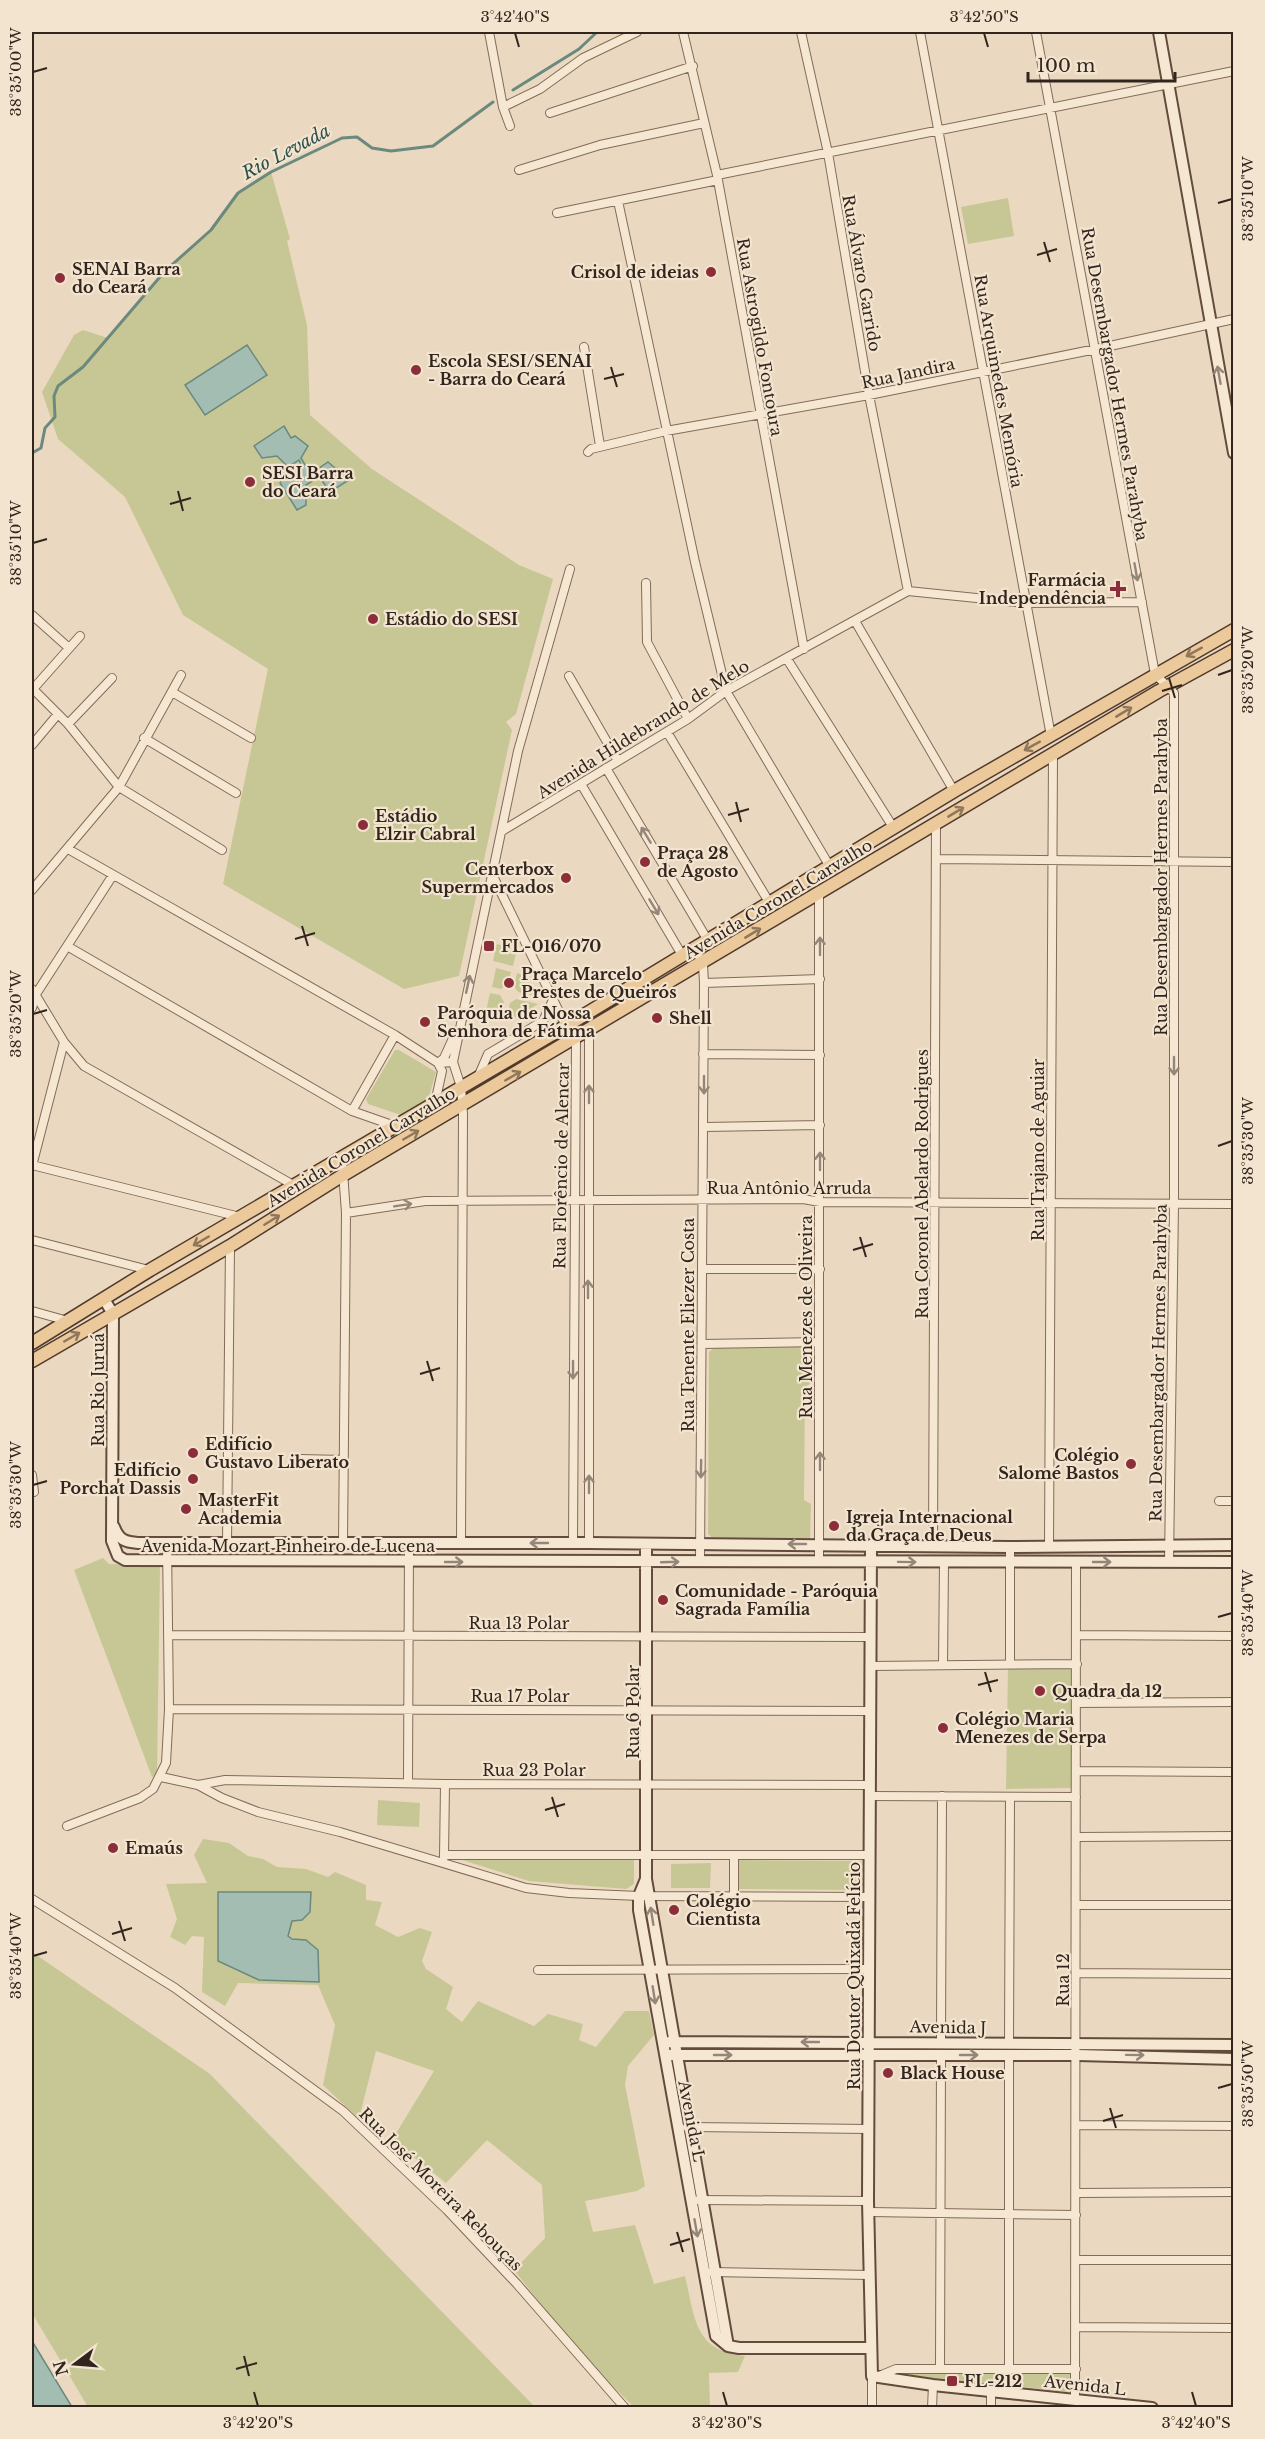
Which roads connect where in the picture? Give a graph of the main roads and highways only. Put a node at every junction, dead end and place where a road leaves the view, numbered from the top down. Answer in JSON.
{"nodes":[{"id":1,"x":1233,"y":630,"type":"edge"},
{"id":2,"x":1233,"y":650,"type":"edge"},
{"id":3,"x":32,"y":1343,"type":"edge"},
{"id":4,"x":32,"y":1361,"type":"edge"}],
"edges":[{"from":1,"to":3,"type":"main road","name":"Avenida Coronel Carvalho","one_way":true},
{"from":4,"to":2,"type":"main road","name":"Avenida Coronel Carvalho","one_way":true}]}
